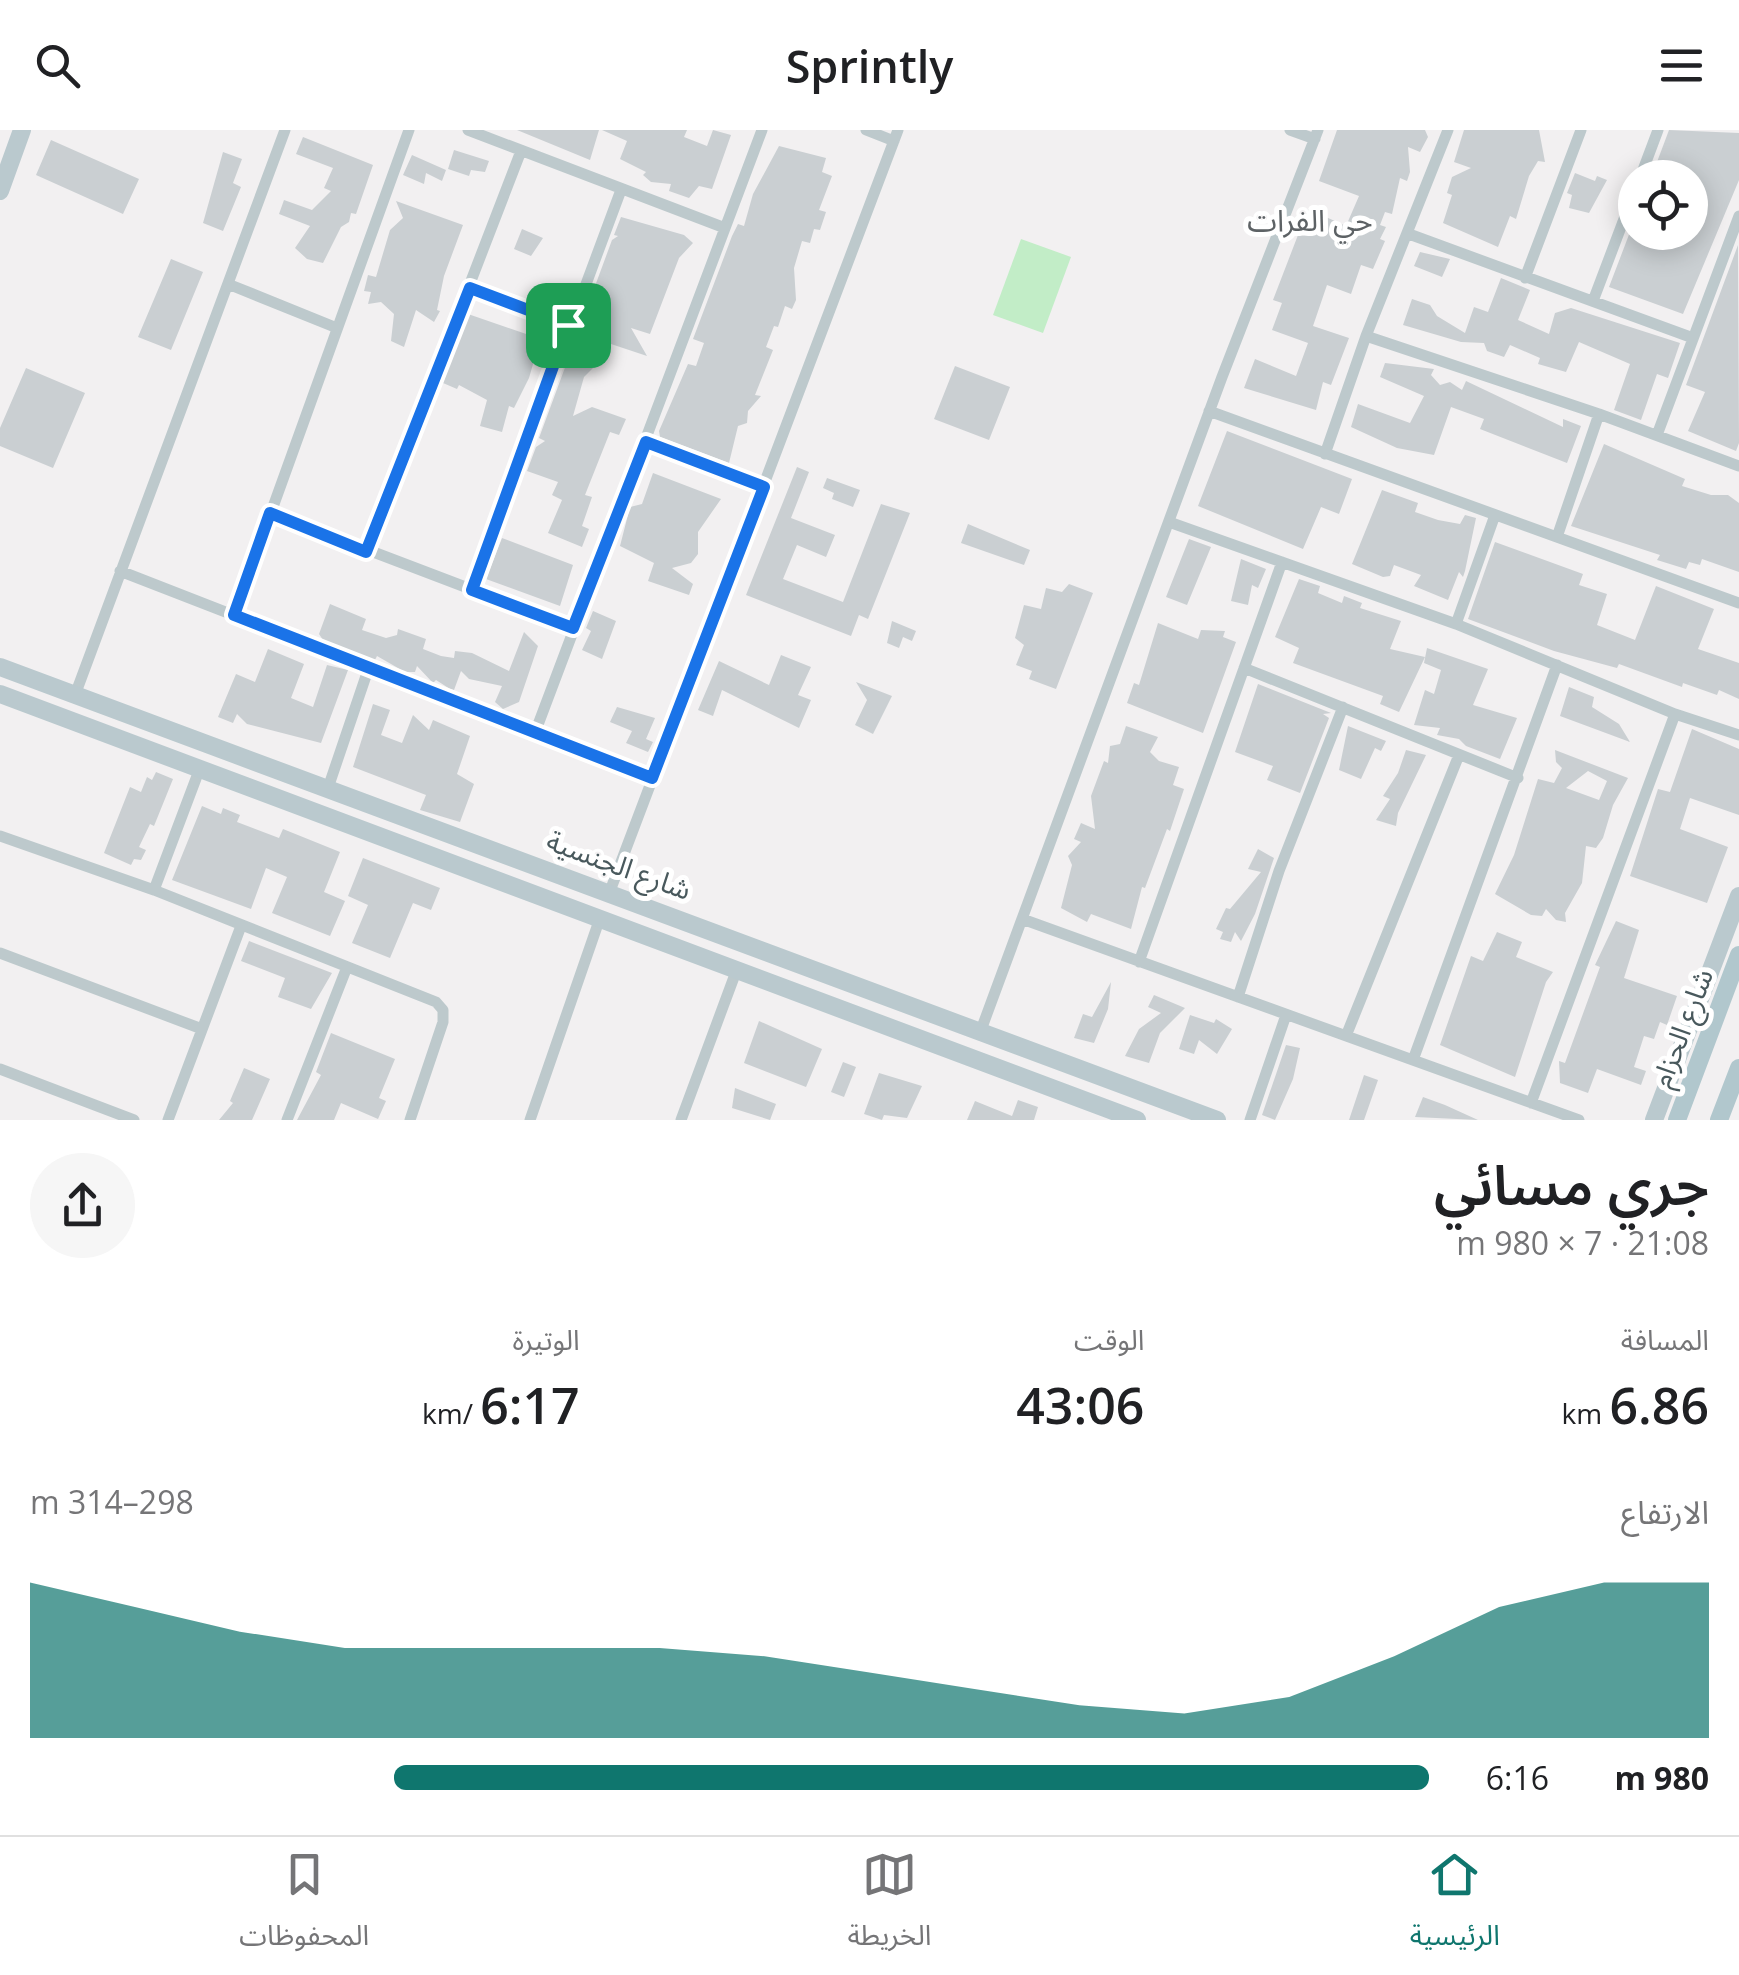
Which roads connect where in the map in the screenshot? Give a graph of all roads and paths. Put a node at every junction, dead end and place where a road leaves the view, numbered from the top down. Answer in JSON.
{"nodes":[{"id":1,"x":22,"y":130,"type":"edge"},
{"id":2,"x":285,"y":130,"type":"edge"},
{"id":3,"x":409,"y":130,"type":"edge"},
{"id":4,"x":468,"y":130,"type":"edge"},
{"id":5,"x":762,"y":130,"type":"edge"},
{"id":6,"x":866,"y":130,"type":"edge"},
{"id":7,"x":1290,"y":130,"type":"edge"},
{"id":8,"x":1448,"y":130,"type":"edge"},
{"id":9,"x":1580,"y":130,"type":"edge"},
{"id":10,"x":1658,"y":130,"type":"edge"},
{"id":11,"x":1316,"y":134,"type":"edge"},
{"id":12,"x":896,"y":135,"type":"edge"},
{"id":13,"x":520,"y":150,"type":"junction"},
{"id":14,"x":1647,"y":160,"type":"edge"},
{"id":15,"x":621,"y":190,"type":"junction"},
{"id":16,"x":0,"y":191,"type":"edge"},
{"id":17,"x":1739,"y":216,"type":"edge"},
{"id":18,"x":725,"y":228,"type":"junction"},
{"id":19,"x":1409,"y":234,"type":"junction"},
{"id":20,"x":1618,"y":235,"type":"edge"},
{"id":21,"x":1526,"y":278,"type":"junction"},
{"id":22,"x":228,"y":284,"type":"junction"},
{"id":23,"x":470,"y":288,"type":"junction"},
{"id":24,"x":1593,"y":301,"type":"junction"},
{"id":25,"x":568,"y":325,"type":"junction"},
{"id":26,"x":337,"y":328,"type":"junction"},
{"id":27,"x":1366,"y":336,"type":"junction"},
{"id":28,"x":1693,"y":338,"type":"junction"},
{"id":29,"x":1210,"y":411,"type":"junction"},
{"id":30,"x":1599,"y":414,"type":"junction"},
{"id":31,"x":1657,"y":435,"type":"junction"},
{"id":32,"x":646,"y":442,"type":"junction"},
{"id":33,"x":1325,"y":454,"type":"junction"},
{"id":34,"x":1739,"y":466,"type":"edge"},
{"id":35,"x":764,"y":487,"type":"junction"},
{"id":36,"x":270,"y":513,"type":"junction"},
{"id":37,"x":1495,"y":515,"type":"junction"},
{"id":38,"x":1169,"y":522,"type":"junction"},
{"id":39,"x":1558,"y":538,"type":"junction"},
{"id":40,"x":366,"y":552,"type":"junction"},
{"id":41,"x":1282,"y":562,"type":"junction"},
{"id":42,"x":120,"y":570,"type":"junction"},
{"id":43,"x":472,"y":590,"type":"junction"},
{"id":44,"x":1739,"y":603,"type":"edge"},
{"id":45,"x":234,"y":615,"type":"junction"},
{"id":46,"x":1456,"y":624,"type":"junction"},
{"id":47,"x":573,"y":628,"type":"junction"},
{"id":48,"x":1558,"y":666,"type":"junction"},
{"id":49,"x":0,"y":667,"type":"edge"},
{"id":50,"x":369,"y":667,"type":"junction"},
{"id":51,"x":1244,"y":668,"type":"junction"},
{"id":52,"x":0,"y":694,"type":"edge"},
{"id":53,"x":74,"y":695,"type":"junction"},
{"id":54,"x":1343,"y":707,"type":"junction"},
{"id":55,"x":1675,"y":714,"type":"junction"},
{"id":56,"x":536,"y":730,"type":"junction"},
{"id":57,"x":1739,"y":735,"type":"edge"},
{"id":58,"x":1459,"y":755,"type":"junction"},
{"id":59,"x":200,"y":768,"type":"junction"},
{"id":60,"x":652,"y":778,"type":"junction"},
{"id":61,"x":1518,"y":778,"type":"junction"},
{"id":62,"x":328,"y":788,"type":"junction"},
{"id":63,"x":0,"y":836,"type":"edge"},
{"id":64,"x":154,"y":890,"type":"junction"},
{"id":65,"x":610,"y":891,"type":"junction"},
{"id":66,"x":1739,"y":896,"type":"edge"},
{"id":67,"x":600,"y":918,"type":"junction"},
{"id":68,"x":1024,"y":920,"type":"junction"},
{"id":69,"x":241,"y":926,"type":"junction"},
{"id":70,"x":0,"y":953,"type":"edge"},
{"id":71,"x":1739,"y":955,"type":"edge"},
{"id":72,"x":790,"y":958,"type":"junction"},
{"id":73,"x":1139,"y":962,"type":"junction"},
{"id":74,"x":347,"y":968,"type":"junction"},
{"id":75,"x":737,"y":970,"type":"junction"},
{"id":76,"x":824,"y":971,"type":"junction"},
{"id":77,"x":778,"y":986,"type":"junction"},
{"id":78,"x":1238,"y":997,"type":"junction"},
{"id":79,"x":809,"y":998,"type":"junction"},
{"id":80,"x":1286,"y":1014,"type":"junction"},
{"id":81,"x":202,"y":1029,"type":"junction"},
{"id":82,"x":981,"y":1030,"type":"junction"},
{"id":83,"x":1346,"y":1036,"type":"junction"},
{"id":84,"x":1413,"y":1060,"type":"junction"},
{"id":85,"x":1739,"y":1068,"type":"edge"},
{"id":86,"x":0,"y":1070,"type":"edge"},
{"id":87,"x":1531,"y":1103,"type":"junction"},
{"id":88,"x":134,"y":1120,"type":"edge"},
{"id":89,"x":168,"y":1120,"type":"edge"},
{"id":90,"x":287,"y":1120,"type":"edge"},
{"id":91,"x":410,"y":1120,"type":"edge"},
{"id":92,"x":530,"y":1120,"type":"edge"},
{"id":93,"x":681,"y":1120,"type":"edge"},
{"id":94,"x":1137,"y":1120,"type":"edge"},
{"id":95,"x":1217,"y":1120,"type":"edge"},
{"id":96,"x":1250,"y":1120,"type":"edge"},
{"id":97,"x":1579,"y":1120,"type":"edge"},
{"id":98,"x":1654,"y":1120,"type":"edge"},
{"id":99,"x":1677,"y":1120,"type":"edge"},
{"id":100,"x":1719,"y":1120,"type":"edge"}],
"edges":[{"from":1,"to":16,"type":"main road"},
{"from":2,"to":22,"type":"street"},
{"from":3,"to":26,"type":"street"},
{"from":4,"to":13,"type":"street"},
{"from":5,"to":18,"type":"street"},
{"from":6,"to":12,"type":"street"},
{"from":7,"to":11,"type":"street"},
{"from":8,"to":19,"type":"street"},
{"from":9,"to":21,"type":"street"},
{"from":10,"to":14,"type":"street"},
{"from":11,"to":29,"type":"street"},
{"from":12,"to":35,"type":"street"},
{"from":13,"to":15,"type":"street"},
{"from":13,"to":23,"type":"street"},
{"from":15,"to":18,"type":"street"},
{"from":15,"to":25,"type":"street"},
{"from":17,"to":28,"type":"street"},
{"from":18,"to":32,"type":"street"},
{"from":19,"to":21,"type":"street"},
{"from":19,"to":27,"type":"street"},
{"from":20,"to":24,"type":"street"},
{"from":21,"to":24,"type":"street"},
{"from":22,"to":26,"type":"street"},
{"from":22,"to":42,"type":"street"},
{"from":23,"to":25,"type":"street"},
{"from":23,"to":40,"type":"street"},
{"from":24,"to":28,"type":"street"},
{"from":25,"to":43,"type":"street"},
{"from":26,"to":36,"type":"street"},
{"from":27,"to":30,"type":"street"},
{"from":27,"to":33,"type":"street"},
{"from":28,"to":31,"type":"street"},
{"from":29,"to":33,"type":"street"},
{"from":29,"to":38,"type":"street"},
{"from":30,"to":31,"type":"street"},
{"from":30,"to":39,"type":"street"},
{"from":31,"to":34,"type":"street"},
{"from":32,"to":35,"type":"street"},
{"from":32,"to":47,"type":"street"},
{"from":33,"to":37,"type":"street"},
{"from":35,"to":60,"type":"street"},
{"from":36,"to":40,"type":"street"},
{"from":36,"to":45,"type":"street"},
{"from":37,"to":39,"type":"street"},
{"from":37,"to":46,"type":"street"},
{"from":38,"to":41,"type":"street"},
{"from":38,"to":68,"type":"street"},
{"from":39,"to":44,"type":"street"},
{"from":40,"to":43,"type":"street"},
{"from":41,"to":46,"type":"street"},
{"from":41,"to":51,"type":"street"},
{"from":42,"to":45,"type":"street"},
{"from":42,"to":53,"type":"street"},
{"from":43,"to":47,"type":"street"},
{"from":45,"to":50,"type":"street"},
{"from":46,"to":48,"type":"street"},
{"from":47,"to":56,"type":"street"},
{"from":48,"to":55,"type":"street"},
{"from":48,"to":61,"type":"street"},
{"from":49,"to":53,"type":"main road","name":"شارع الجنسية"},
{"from":50,"to":56,"type":"street"},
{"from":50,"to":62,"type":"street"},
{"from":51,"to":54,"type":"street"},
{"from":51,"to":73,"type":"street"},
{"from":52,"to":59,"type":"main road","name":"شارع الجنسية"},
{"from":53,"to":62,"type":"main road","name":"شارع الجنسية"},
{"from":54,"to":58,"type":"street"},
{"from":54,"to":78,"type":"street"},
{"from":55,"to":57,"type":"street"},
{"from":55,"to":87,"type":"street"},
{"from":56,"to":60,"type":"street"},
{"from":58,"to":61,"type":"street"},
{"from":58,"to":83,"type":"street"},
{"from":59,"to":64,"type":"street"},
{"from":59,"to":67,"type":"main road","name":"شارع الجنسية"},
{"from":60,"to":65,"type":"street"},
{"from":61,"to":84,"type":"street"},
{"from":62,"to":65,"type":"main road","name":"شارع الجنسية"},
{"from":63,"to":64,"type":"street"},
{"from":64,"to":69,"type":"street"},
{"from":65,"to":72,"type":"main road","name":"شارع الجنسية"},
{"from":66,"to":98,"type":"main road"},
{"from":67,"to":75,"type":"main road","name":"شارع الجنسية"},
{"from":67,"to":92,"type":"street"},
{"from":68,"to":73,"type":"street"},
{"from":68,"to":82,"type":"street"},
{"from":69,"to":74,"type":"street"},
{"from":69,"to":81,"type":"street"},
{"from":70,"to":81,"type":"street"},
{"from":71,"to":99,"type":"main road","name":"شارع الحزام"},
{"from":72,"to":76,"type":"main road","name":"شارع الجنسية"},
{"from":72,"to":77,"type":"main road"},
{"from":73,"to":78,"type":"street"},
{"from":74,"to":90,"type":"street"},
{"from":74,"to":91,"type":"street"},
{"from":75,"to":77,"type":"main road","name":"شارع الجنسية"},
{"from":75,"to":93,"type":"street"},
{"from":76,"to":79,"type":"main road"},
{"from":76,"to":82,"type":"main road","name":"شارع الجنسية"},
{"from":77,"to":79,"type":"main road","name":"شارع الجنسية"},
{"from":78,"to":80,"type":"street"},
{"from":79,"to":94,"type":"main road","name":"شارع الجنسية"},
{"from":80,"to":83,"type":"street"},
{"from":80,"to":96,"type":"street"},
{"from":81,"to":89,"type":"street"},
{"from":82,"to":95,"type":"main road","name":"شارع الجنسية"},
{"from":83,"to":84,"type":"street"},
{"from":84,"to":87,"type":"street"},
{"from":85,"to":100,"type":"main road"},
{"from":86,"to":88,"type":"street"},
{"from":87,"to":97,"type":"street"}]}
